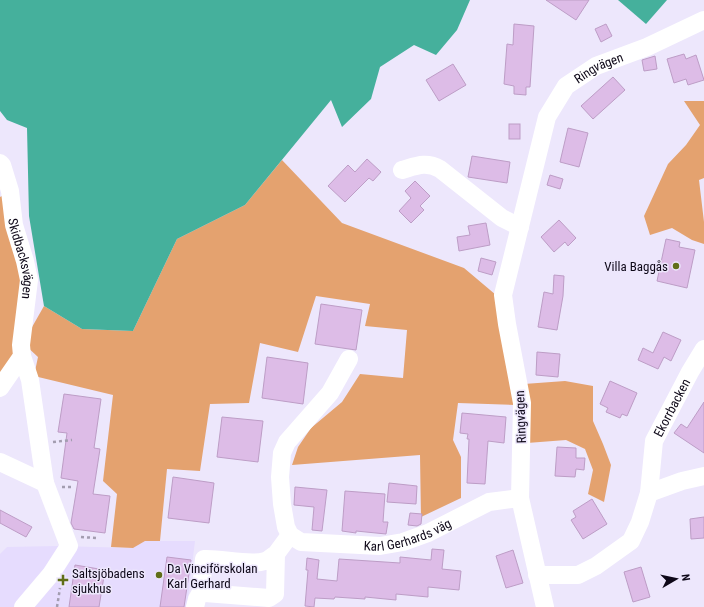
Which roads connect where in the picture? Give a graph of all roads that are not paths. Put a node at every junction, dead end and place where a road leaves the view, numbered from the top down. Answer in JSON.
{"nodes":[{"id":1,"x":704,"y":20,"type":"edge"},
{"id":2,"x":0,"y":163,"type":"edge"},
{"id":3,"x":402,"y":170,"type":"dead end"},
{"id":4,"x":520,"y":227,"type":"junction"},
{"id":5,"x":704,"y":348,"type":"edge"},
{"id":6,"x":22,"y":356,"type":"junction"},
{"id":7,"x":350,"y":359,"type":"dead end"},
{"id":8,"x":0,"y":388,"type":"edge"},
{"id":9,"x":0,"y":462,"type":"edge"},
{"id":10,"x":704,"y":476,"type":"edge"},
{"id":11,"x":45,"y":483,"type":"junction"},
{"id":12,"x":649,"y":493,"type":"junction"},
{"id":13,"x":520,"y":498,"type":"junction"},
{"id":14,"x":290,"y":535,"type":"junction"},
{"id":15,"x":276,"y":554,"type":"junction"},
{"id":16,"x":537,"y":575,"type":"junction"},
{"id":17,"x":202,"y":590,"type":"junction"},
{"id":18,"x":23,"y":607,"type":"edge"},
{"id":19,"x":195,"y":607,"type":"edge"},
{"id":20,"x":545,"y":607,"type":"edge"}],
"edges":[{"from":1,"to":4,"type":"street","name":"Ringvägen"},
{"from":2,"to":6,"type":"street","name":"Skidbacksvägen"},
{"from":3,"to":4,"type":"street"},
{"from":4,"to":13,"type":"street","name":"Ringvägen"},
{"from":5,"to":12,"type":"street","name":"Ekorrbacken"},
{"from":6,"to":8,"type":"street"},
{"from":6,"to":11,"type":"street","name":"Skidbacksvägen"},
{"from":7,"to":14,"type":"street"},
{"from":9,"to":11,"type":"street"},
{"from":10,"to":12,"type":"street"},
{"from":11,"to":18,"type":"street","name":"Skidbacksvägen"},
{"from":12,"to":16,"type":"street","name":"Ekorrbacken"},
{"from":13,"to":14,"type":"street","name":"Karl Gerhards väg"},
{"from":13,"to":16,"type":"street","name":"Ringvägen"},
{"from":14,"to":15,"type":"street"},
{"from":15,"to":17,"type":"street"},
{"from":15,"to":17,"type":"street"},
{"from":16,"to":20,"type":"street","name":"Ringvägen"},
{"from":17,"to":19,"type":"street"}]}
